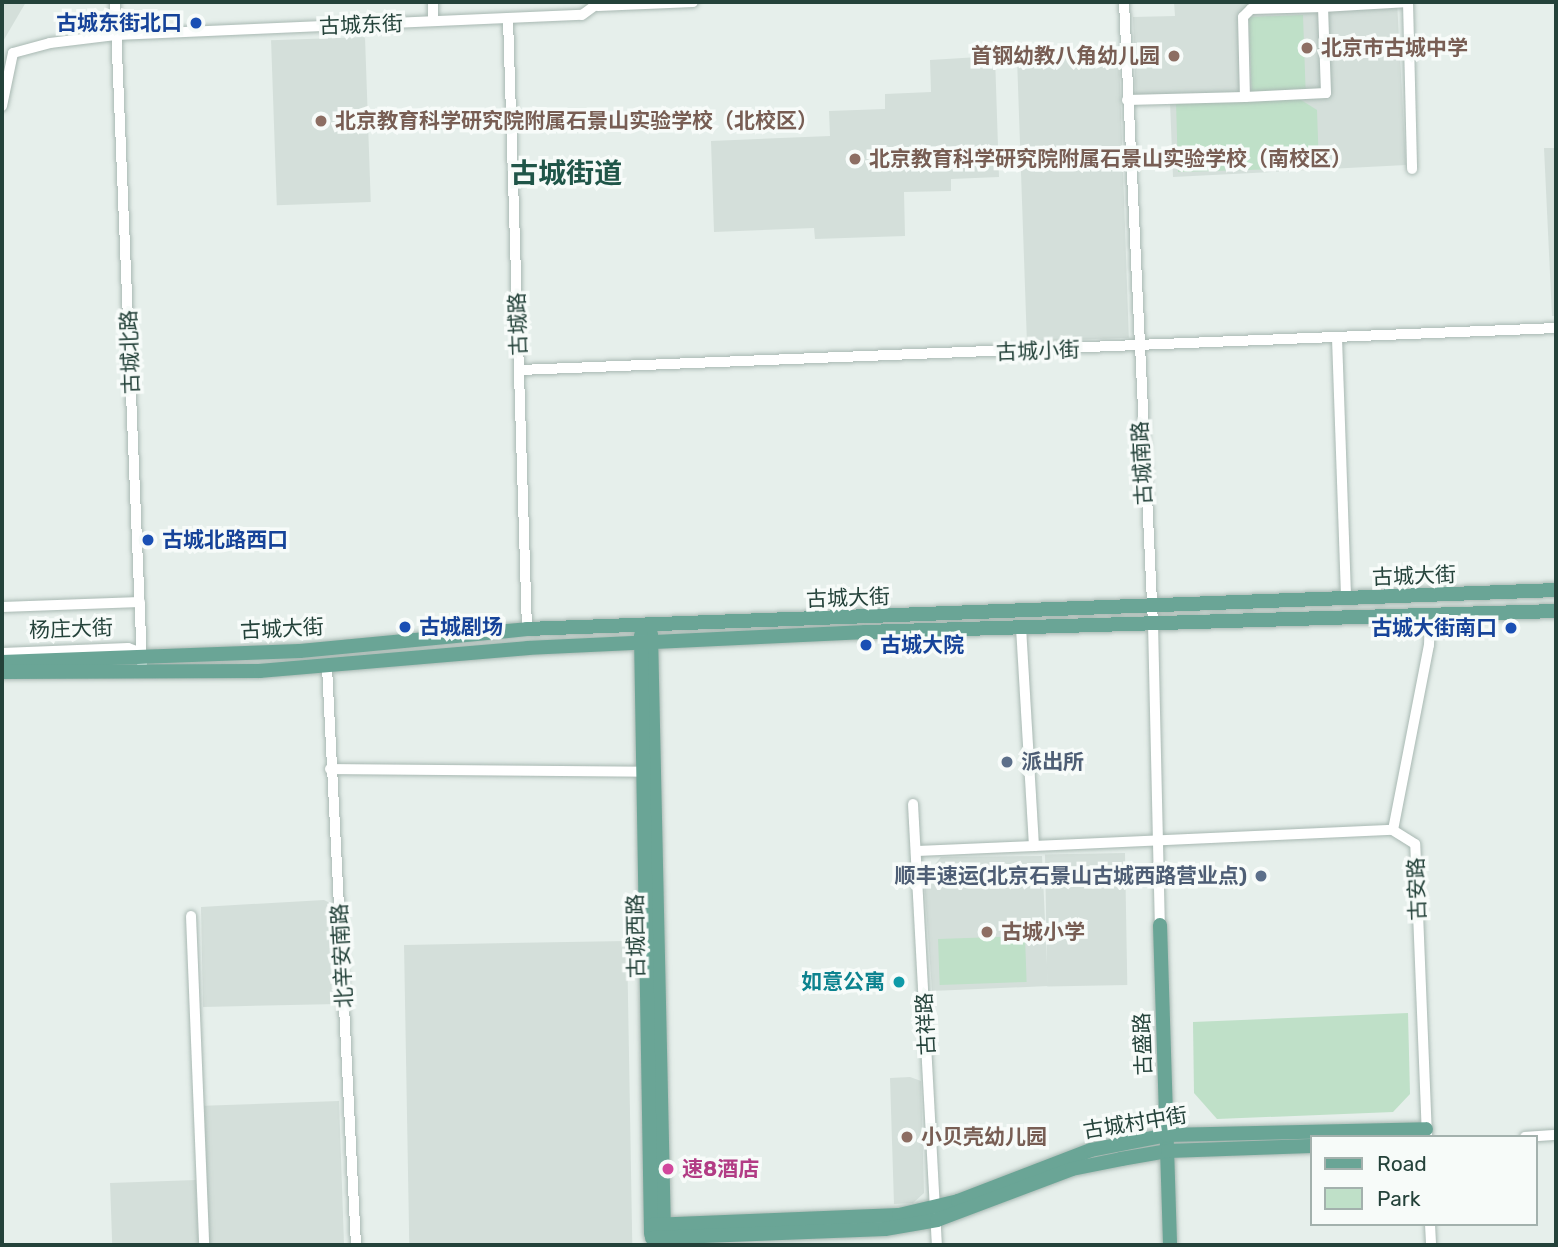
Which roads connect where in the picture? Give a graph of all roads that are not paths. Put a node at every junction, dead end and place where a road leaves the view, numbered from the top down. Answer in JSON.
{"nodes":[{"id":1,"x":115,"y":2,"type":"edge"},
{"id":2,"x":433,"y":2,"type":"edge"},
{"id":3,"x":693,"y":2,"type":"edge"},
{"id":4,"x":1124,"y":2,"type":"edge"},
{"id":5,"x":1408,"y":2,"type":"edge"},
{"id":6,"x":599,"y":4,"type":"edge"},
{"id":7,"x":1323,"y":7,"type":"junction"},
{"id":8,"x":1246,"y":8,"type":"edge"},
{"id":9,"x":508,"y":18,"type":"junction"},
{"id":10,"x":433,"y":22,"type":"junction"},
{"id":11,"x":116,"y":35,"type":"junction"},
{"id":12,"x":6,"y":63,"type":"edge"},
{"id":13,"x":1245,"y":97,"type":"junction"},
{"id":14,"x":1127,"y":100,"type":"junction"},
{"id":15,"x":2,"y":106,"type":"edge"},
{"id":16,"x":1412,"y":169,"type":"dead end"},
{"id":17,"x":1556,"y":328,"type":"edge"},
{"id":18,"x":1337,"y":338,"type":"junction"},
{"id":19,"x":1137,"y":347,"type":"junction"},
{"id":20,"x":520,"y":370,"type":"junction"},
{"id":21,"x":1556,"y":590,"type":"edge"},
{"id":22,"x":1346,"y":600,"type":"junction"},
{"id":23,"x":140,"y":602,"type":"junction"},
{"id":24,"x":2,"y":607,"type":"edge"},
{"id":25,"x":1151,"y":608,"type":"junction"},
{"id":26,"x":1556,"y":611,"type":"edge"},
{"id":27,"x":1430,"y":615,"type":"junction"},
{"id":28,"x":1153,"y":623,"type":"junction"},
{"id":29,"x":645,"y":627,"type":"junction"},
{"id":30,"x":1021,"y":628,"type":"junction"},
{"id":31,"x":527,"y":629,"type":"junction"},
{"id":32,"x":646,"y":643,"type":"junction"},
{"id":33,"x":2,"y":653,"type":"edge"},
{"id":34,"x":142,"y":653,"type":"junction"},
{"id":35,"x":2,"y":662,"type":"edge"},
{"id":36,"x":327,"y":667,"type":"junction"},
{"id":37,"x":142,"y":669,"type":"junction"},
{"id":38,"x":2,"y":672,"type":"edge"},
{"id":39,"x":330,"y":769,"type":"junction"},
{"id":40,"x":643,"y":772,"type":"junction"},
{"id":41,"x":914,"y":804,"type":"dead end"},
{"id":42,"x":1393,"y":830,"type":"junction"},
{"id":43,"x":1158,"y":841,"type":"junction"},
{"id":44,"x":1034,"y":846,"type":"junction"},
{"id":45,"x":917,"y":851,"type":"junction"},
{"id":46,"x":191,"y":916,"type":"dead end"},
{"id":47,"x":1160,"y":925,"type":"joint"},
{"id":48,"x":1426,"y":1133,"type":"edge"},
{"id":49,"x":1167,"y":1135,"type":"junction"},
{"id":50,"x":1556,"y":1135,"type":"edge"},
{"id":51,"x":1537,"y":1136,"type":"edge"},
{"id":52,"x":1310,"y":1146,"type":"edge"},
{"id":53,"x":1168,"y":1151,"type":"junction"},
{"id":54,"x":937,"y":1214,"type":"junction"},
{"id":55,"x":1430,"y":1226,"type":"edge"},
{"id":56,"x":658,"y":1236,"type":"edge"},
{"id":57,"x":204,"y":1245,"type":"edge"},
{"id":58,"x":356,"y":1245,"type":"edge"},
{"id":59,"x":937,"y":1245,"type":"edge"},
{"id":60,"x":1170,"y":1245,"type":"edge"},
{"id":61,"x":1430,"y":1245,"type":"edge"}],
"edges":[{"from":1,"to":11,"type":"street","name":"古城北路"},
{"from":2,"to":10,"type":"street"},
{"from":3,"to":6,"type":"street","name":"古城东街"},
{"from":4,"to":14,"type":"street","name":"古城南路"},
{"from":5,"to":7,"type":"street"},
{"from":5,"to":16,"type":"street"},
{"from":6,"to":9,"type":"street","name":"古城东街"},
{"from":7,"to":8,"type":"street"},
{"from":7,"to":13,"type":"street"},
{"from":8,"to":13,"type":"street"},
{"from":9,"to":10,"type":"street","name":"古城东街"},
{"from":9,"to":20,"type":"street","name":"古城路"},
{"from":10,"to":11,"type":"street","name":"古城东街"},
{"from":11,"to":12,"type":"street","name":"古城东街"},
{"from":11,"to":23,"type":"street","name":"古城北路"},
{"from":12,"to":15,"type":"street"},
{"from":13,"to":14,"type":"street"},
{"from":14,"to":19,"type":"street","name":"古城南路"},
{"from":17,"to":18,"type":"street","name":"古城小街"},
{"from":18,"to":19,"type":"street","name":"古城小街"},
{"from":18,"to":22,"type":"street"},
{"from":19,"to":20,"type":"street","name":"古城小街"},
{"from":19,"to":25,"type":"street","name":"古城南路"},
{"from":20,"to":31,"type":"street","name":"古城路"},
{"from":21,"to":22,"type":"main road","name":"古城大街"},
{"from":22,"to":25,"type":"main road","name":"古城大街"},
{"from":23,"to":24,"type":"street"},
{"from":23,"to":34,"type":"street","name":"古城北路"},
{"from":25,"to":28,"type":"street","name":"古城南路"},
{"from":25,"to":29,"type":"main road","name":"古城大街"},
{"from":26,"to":27,"type":"main road","name":"古城大街"},
{"from":27,"to":28,"type":"main road","name":"古城大街"},
{"from":27,"to":42,"type":"street","name":"古安路"},
{"from":28,"to":30,"type":"main road","name":"古城大街"},
{"from":28,"to":43,"type":"street","name":"古城南路"},
{"from":29,"to":31,"type":"main road","name":"古城大街"},
{"from":29,"to":32,"type":"main road","name":"古城西路"},
{"from":30,"to":32,"type":"main road","name":"古城大街"},
{"from":30,"to":44,"type":"street"},
{"from":31,"to":34,"type":"main road","name":"古城大街"},
{"from":32,"to":36,"type":"main road","name":"古城大街"},
{"from":32,"to":40,"type":"main road","name":"古城西路"},
{"from":32,"to":56,"type":"main road","name":"古城西路"},
{"from":33,"to":34,"type":"street","name":"杨庄大街"},
{"from":34,"to":35,"type":"main road","name":"古城大街"},
{"from":34,"to":37,"type":"street","name":"古城北路"},
{"from":36,"to":37,"type":"main road","name":"古城大街"},
{"from":36,"to":39,"type":"street","name":"北辛安南路"},
{"from":37,"to":38,"type":"main road","name":"杨庄大街"},
{"from":39,"to":40,"type":"street"},
{"from":39,"to":58,"type":"street","name":"北辛安南路"},
{"from":40,"to":56,"type":"main road","name":"古城西路"},
{"from":41,"to":45,"type":"street","name":"古祥路"},
{"from":42,"to":43,"type":"street"},
{"from":42,"to":48,"type":"street","name":"古安路"},
{"from":43,"to":44,"type":"street"},
{"from":43,"to":47,"type":"street","name":"古城南路"},
{"from":44,"to":45,"type":"street"},
{"from":45,"to":54,"type":"street","name":"古祥路"},
{"from":46,"to":57,"type":"street"},
{"from":47,"to":49,"type":"main road","name":"古盛路"},
{"from":48,"to":49,"type":"main road","name":"古城村中街"},
{"from":49,"to":53,"type":"main road","name":"古盛路"},
{"from":49,"to":54,"type":"main road","name":"古城村中街"},
{"from":50,"to":51,"type":"street"},
{"from":52,"to":53,"type":"main road","name":"古城村中街"},
{"from":53,"to":54,"type":"main road","name":"古城村中街"},
{"from":53,"to":60,"type":"main road","name":"古盛路"},
{"from":54,"to":56,"type":"main road","name":"古城村中街"},
{"from":54,"to":59,"type":"street","name":"古祥路"},
{"from":55,"to":61,"type":"street"}]}
